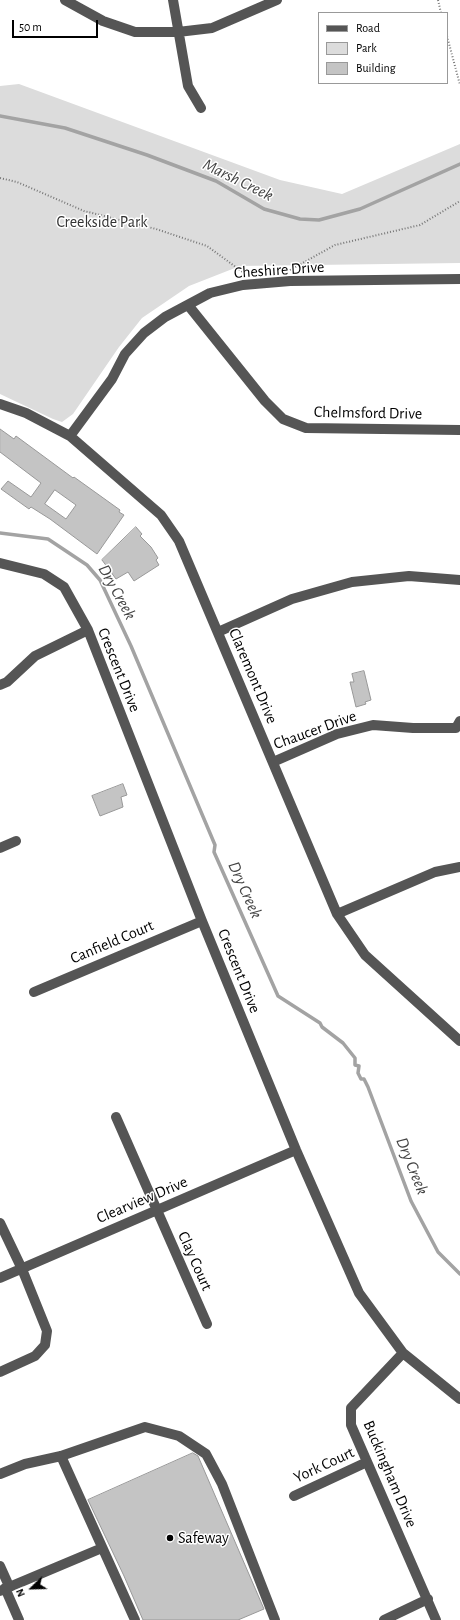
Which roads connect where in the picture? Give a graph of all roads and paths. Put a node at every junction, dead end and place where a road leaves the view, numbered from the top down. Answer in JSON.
{"nodes":[{"id":1,"x":65,"y":0,"type":"edge"},
{"id":2,"x":173,"y":0,"type":"edge"},
{"id":3,"x":277,"y":0,"type":"edge"},
{"id":4,"x":438,"y":0,"type":"edge"},
{"id":5,"x":441,"y":12,"type":"edge"},
{"id":6,"x":178,"y":32,"type":"junction"},
{"id":7,"x":448,"y":40,"type":"edge"},
{"id":8,"x":460,"y":85,"type":"edge"},
{"id":9,"x":201,"y":108,"type":"dead end"},
{"id":10,"x":0,"y":178,"type":"edge"},
{"id":11,"x":460,"y":201,"type":"edge"},
{"id":12,"x":289,"y":270,"type":"dead end"},
{"id":13,"x":250,"y":273,"type":"dead end"},
{"id":14,"x":460,"y":279,"type":"edge"},
{"id":15,"x":188,"y":305,"type":"junction"},
{"id":16,"x":0,"y":404,"type":"edge"},
{"id":17,"x":460,"y":430,"type":"edge"},
{"id":18,"x":70,"y":436,"type":"junction"},
{"id":19,"x":0,"y":563,"type":"edge"},
{"id":20,"x":460,"y":580,"type":"edge"},
{"id":21,"x":88,"y":630,"type":"junction"},
{"id":22,"x":218,"y":632,"type":"junction"},
{"id":23,"x":0,"y":685,"type":"edge"},
{"id":24,"x":460,"y":721,"type":"edge"},
{"id":25,"x":272,"y":762,"type":"junction"},
{"id":26,"x":16,"y":841,"type":"dead end"},
{"id":27,"x":0,"y":848,"type":"edge"},
{"id":28,"x":460,"y":867,"type":"edge"},
{"id":29,"x":337,"y":914,"type":"junction"},
{"id":30,"x":202,"y":921,"type":"junction"},
{"id":31,"x":34,"y":992,"type":"dead end"},
{"id":32,"x":460,"y":1040,"type":"edge"},
{"id":33,"x":116,"y":1118,"type":"dead end"},
{"id":34,"x":296,"y":1150,"type":"junction"},
{"id":35,"x":156,"y":1210,"type":"junction"},
{"id":36,"x":0,"y":1223,"type":"edge"},
{"id":37,"x":22,"y":1268,"type":"junction"},
{"id":38,"x":0,"y":1278,"type":"edge"},
{"id":39,"x":207,"y":1324,"type":"dead end"},
{"id":40,"x":403,"y":1353,"type":"junction"},
{"id":41,"x":0,"y":1372,"type":"edge"},
{"id":42,"x":460,"y":1399,"type":"edge"},
{"id":43,"x":61,"y":1456,"type":"junction"},
{"id":44,"x":367,"y":1462,"type":"junction"},
{"id":45,"x":0,"y":1474,"type":"edge"},
{"id":46,"x":294,"y":1496,"type":"dead end"},
{"id":47,"x":102,"y":1548,"type":"junction"},
{"id":48,"x":0,"y":1566,"type":"edge"},
{"id":49,"x":5,"y":1588,"type":"edge"},
{"id":50,"x":428,"y":1599,"type":"junction"},
{"id":51,"x":19,"y":1620,"type":"edge"},
{"id":52,"x":135,"y":1620,"type":"edge"},
{"id":53,"x":275,"y":1620,"type":"edge"},
{"id":54,"x":384,"y":1620,"type":"edge"},
{"id":55,"x":436,"y":1620,"type":"edge"}],
"edges":[{"from":1,"to":6,"type":"street"},
{"from":2,"to":6,"type":"street"},
{"from":3,"to":6,"type":"street"},
{"from":4,"to":5,"type":"path"},
{"from":6,"to":9,"type":"street"},
{"from":7,"to":8,"type":"path"},
{"from":10,"to":13,"type":"path"},
{"from":11,"to":12,"type":"path"},
{"from":14,"to":15,"type":"street","name":"Cheshire Drive"},
{"from":15,"to":17,"type":"street","name":"Chelmsford Drive"},
{"from":15,"to":18,"type":"street","name":"Cheshire Drive"},
{"from":16,"to":18,"type":"street","name":"Claremont Drive"},
{"from":18,"to":22,"type":"street","name":"Claremont Drive"},
{"from":19,"to":21,"type":"street","name":"Crescent Drive"},
{"from":20,"to":22,"type":"street"},
{"from":21,"to":23,"type":"street"},
{"from":21,"to":30,"type":"street","name":"Crescent Drive"},
{"from":22,"to":25,"type":"street","name":"Claremont Drive"},
{"from":24,"to":25,"type":"street","name":"Chaucer Drive"},
{"from":25,"to":29,"type":"street","name":"Claremont Drive"},
{"from":26,"to":27,"type":"street"},
{"from":28,"to":29,"type":"street"},
{"from":29,"to":32,"type":"street","name":"Claremont Drive"},
{"from":30,"to":31,"type":"street","name":"Canfield Court"},
{"from":30,"to":34,"type":"street","name":"Crescent Drive"},
{"from":33,"to":35,"type":"street","name":"Clay Court"},
{"from":34,"to":35,"type":"street","name":"Clearview Drive"},
{"from":34,"to":40,"type":"street","name":"Crescent Drive"},
{"from":35,"to":37,"type":"street","name":"Clearview Drive"},
{"from":35,"to":39,"type":"street","name":"Clay Court"},
{"from":36,"to":37,"type":"street"},
{"from":37,"to":38,"type":"street","name":"Clearview Drive"},
{"from":37,"to":41,"type":"street"},
{"from":40,"to":42,"type":"street","name":"Crescent Drive"},
{"from":40,"to":44,"type":"street","name":"Buckingham Drive"},
{"from":43,"to":45,"type":"street"},
{"from":43,"to":47,"type":"street"},
{"from":43,"to":53,"type":"street"},
{"from":44,"to":46,"type":"street","name":"York Court"},
{"from":44,"to":50,"type":"street","name":"Buckingham Drive"},
{"from":47,"to":49,"type":"street"},
{"from":47,"to":52,"type":"street"},
{"from":48,"to":49,"type":"street"},
{"from":49,"to":51,"type":"street"},
{"from":50,"to":54,"type":"street"},
{"from":50,"to":55,"type":"street","name":"Buckingham Drive"}]}
